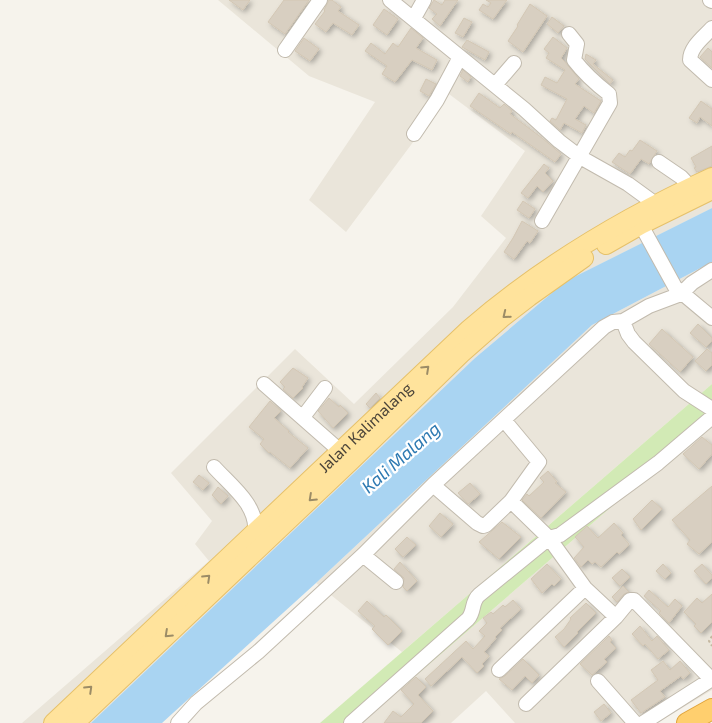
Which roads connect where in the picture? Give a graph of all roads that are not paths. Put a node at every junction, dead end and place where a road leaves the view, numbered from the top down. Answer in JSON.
{"nodes":[{"id":1,"x":320,"y":0,"type":"edge"},
{"id":2,"x":390,"y":0,"type":"edge"},
{"id":3,"x":424,"y":0,"type":"edge"},
{"id":4,"x":414,"y":18,"type":"junction"},
{"id":5,"x":712,"y":28,"type":"edge"},
{"id":6,"x":569,"y":34,"type":"dead end"},
{"id":7,"x":285,"y":50,"type":"dead end"},
{"id":8,"x":460,"y":56,"type":"junction"},
{"id":9,"x":514,"y":63,"type":"dead end"},
{"id":10,"x":712,"y":80,"type":"edge"},
{"id":11,"x":495,"y":85,"type":"junction"},
{"id":12,"x":414,"y":134,"type":"dead end"},
{"id":13,"x":580,"y":157,"type":"junction"},
{"id":14,"x":659,"y":162,"type":"dead end"},
{"id":15,"x":712,"y":177,"type":"edge"},
{"id":16,"x":700,"y":191,"type":"edge"},
{"id":17,"x":656,"y":210,"type":"junction"},
{"id":18,"x":542,"y":221,"type":"dead end"},
{"id":19,"x":644,"y":231,"type":"junction"},
{"id":20,"x":712,"y":270,"type":"edge"},
{"id":21,"x":678,"y":290,"type":"junction"},
{"id":22,"x":712,"y":318,"type":"edge"},
{"id":23,"x":623,"y":321,"type":"junction"},
{"id":24,"x":264,"y":384,"type":"dead end"},
{"id":25,"x":325,"y":388,"type":"dead end"},
{"id":26,"x":712,"y":409,"type":"edge"},
{"id":27,"x":303,"y":417,"type":"junction"},
{"id":28,"x":712,"y":417,"type":"edge"},
{"id":29,"x":504,"y":420,"type":"junction"},
{"id":30,"x":346,"y":456,"type":"junction"},
{"id":31,"x":214,"y":467,"type":"dead end"},
{"id":32,"x":433,"y":485,"type":"junction"},
{"id":33,"x":511,"y":501,"type":"junction"},
{"id":34,"x":260,"y":537,"type":"junction"},
{"id":35,"x":549,"y":538,"type":"junction"},
{"id":36,"x":363,"y":555,"type":"junction"},
{"id":37,"x":396,"y":582,"type":"dead end"},
{"id":38,"x":585,"y":588,"type":"junction"},
{"id":39,"x":616,"y":617,"type":"junction"},
{"id":40,"x":499,"y":670,"type":"dead end"},
{"id":41,"x":711,"y":679,"type":"edge"},
{"id":42,"x":598,"y":681,"type":"dead end"},
{"id":43,"x":526,"y":704,"type":"dead end"},
{"id":44,"x":712,"y":709,"type":"edge"},
{"id":45,"x":53,"y":723,"type":"edge"},
{"id":46,"x":74,"y":723,"type":"edge"},
{"id":47,"x":178,"y":723,"type":"edge"},
{"id":48,"x":351,"y":723,"type":"edge"},
{"id":49,"x":634,"y":723,"type":"edge"},
{"id":50,"x":643,"y":723,"type":"edge"},
{"id":51,"x":687,"y":723,"type":"edge"}],
"edges":[{"from":1,"to":7,"type":"street"},
{"from":2,"to":4,"type":"street"},
{"from":3,"to":4,"type":"street"},
{"from":4,"to":8,"type":"street"},
{"from":5,"to":10,"type":"street"},
{"from":6,"to":13,"type":"street"},
{"from":8,"to":11,"type":"street"},
{"from":8,"to":12,"type":"street"},
{"from":9,"to":11,"type":"street"},
{"from":11,"to":13,"type":"street"},
{"from":13,"to":17,"type":"street"},
{"from":13,"to":18,"type":"street"},
{"from":14,"to":16,"type":"street"},
{"from":15,"to":16,"type":"main road","name":"Jalan Kalimalang"},
{"from":16,"to":17,"type":"main road","name":"Jalan Kalimalang"},
{"from":17,"to":19,"type":"main road","name":"Jalan Kalimalang"},
{"from":30,"to":17,"type":"main road","name":"Jalan Kalimalang","one_way":true},
{"from":19,"to":21,"type":"street"},
{"from":19,"to":30,"type":"main road","name":"Jalan Kalimalang","one_way":true},
{"from":20,"to":21,"type":"street"},
{"from":21,"to":22,"type":"street"},
{"from":21,"to":23,"type":"street"},
{"from":23,"to":26,"type":"street"},
{"from":23,"to":29,"type":"street"},
{"from":24,"to":27,"type":"street"},
{"from":25,"to":27,"type":"street"},
{"from":27,"to":30,"type":"street"},
{"from":28,"to":35,"type":"street"},
{"from":29,"to":32,"type":"street"},
{"from":29,"to":33,"type":"street"},
{"from":30,"to":34,"type":"main road","name":"Jalan Kalimalang"},
{"from":31,"to":34,"type":"street"},
{"from":32,"to":33,"type":"street"},
{"from":32,"to":36,"type":"street"},
{"from":33,"to":35,"type":"street"},
{"from":45,"to":34,"type":"main road","name":"Jalan Kalimalang","one_way":true},
{"from":34,"to":46,"type":"main road","name":"Jalan Kalimalang","one_way":true},
{"from":35,"to":38,"type":"street"},
{"from":35,"to":48,"type":"street"},
{"from":36,"to":37,"type":"street"},
{"from":36,"to":47,"type":"street"},
{"from":38,"to":39,"type":"street"},
{"from":38,"to":40,"type":"street"},
{"from":39,"to":41,"type":"street"},
{"from":39,"to":43,"type":"street"},
{"from":41,"to":50,"type":"street"},
{"from":42,"to":49,"type":"street"},
{"from":44,"to":51,"type":"highway"}]}
